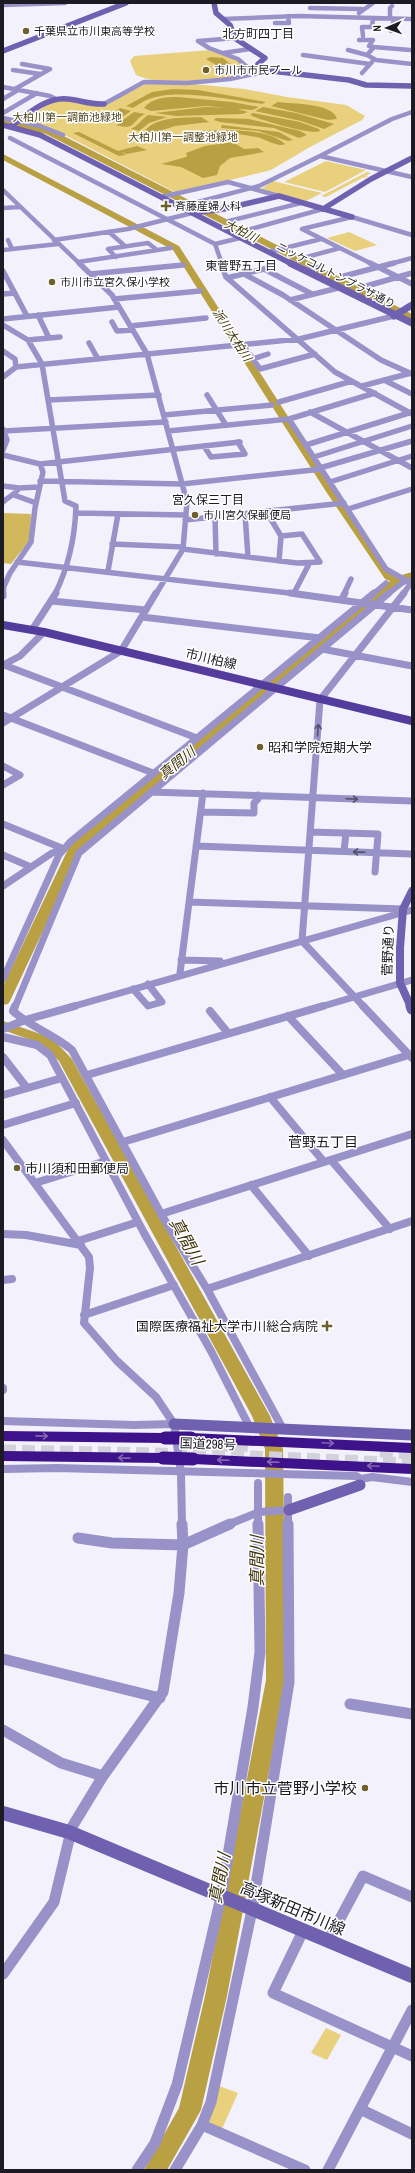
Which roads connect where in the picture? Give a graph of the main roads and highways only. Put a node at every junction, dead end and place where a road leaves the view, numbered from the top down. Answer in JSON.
{"nodes":[{"id":1,"x":3,"y":625,"type":"edge"},
{"id":2,"x":412,"y":721,"type":"edge"},
{"id":3,"x":3,"y":1436,"type":"edge"},
{"id":4,"x":412,"y":1448,"type":"edge"},
{"id":5,"x":3,"y":1456,"type":"edge"},
{"id":6,"x":412,"y":1469,"type":"edge"}],
"edges":[{"from":1,"to":2,"type":"main road","name":"市川柏線"},
{"from":3,"to":4,"type":"highway","name":"国道298号","one_way":true,"bridge":true},
{"from":6,"to":5,"type":"highway","name":"国道298号","one_way":true,"bridge":true}]}
